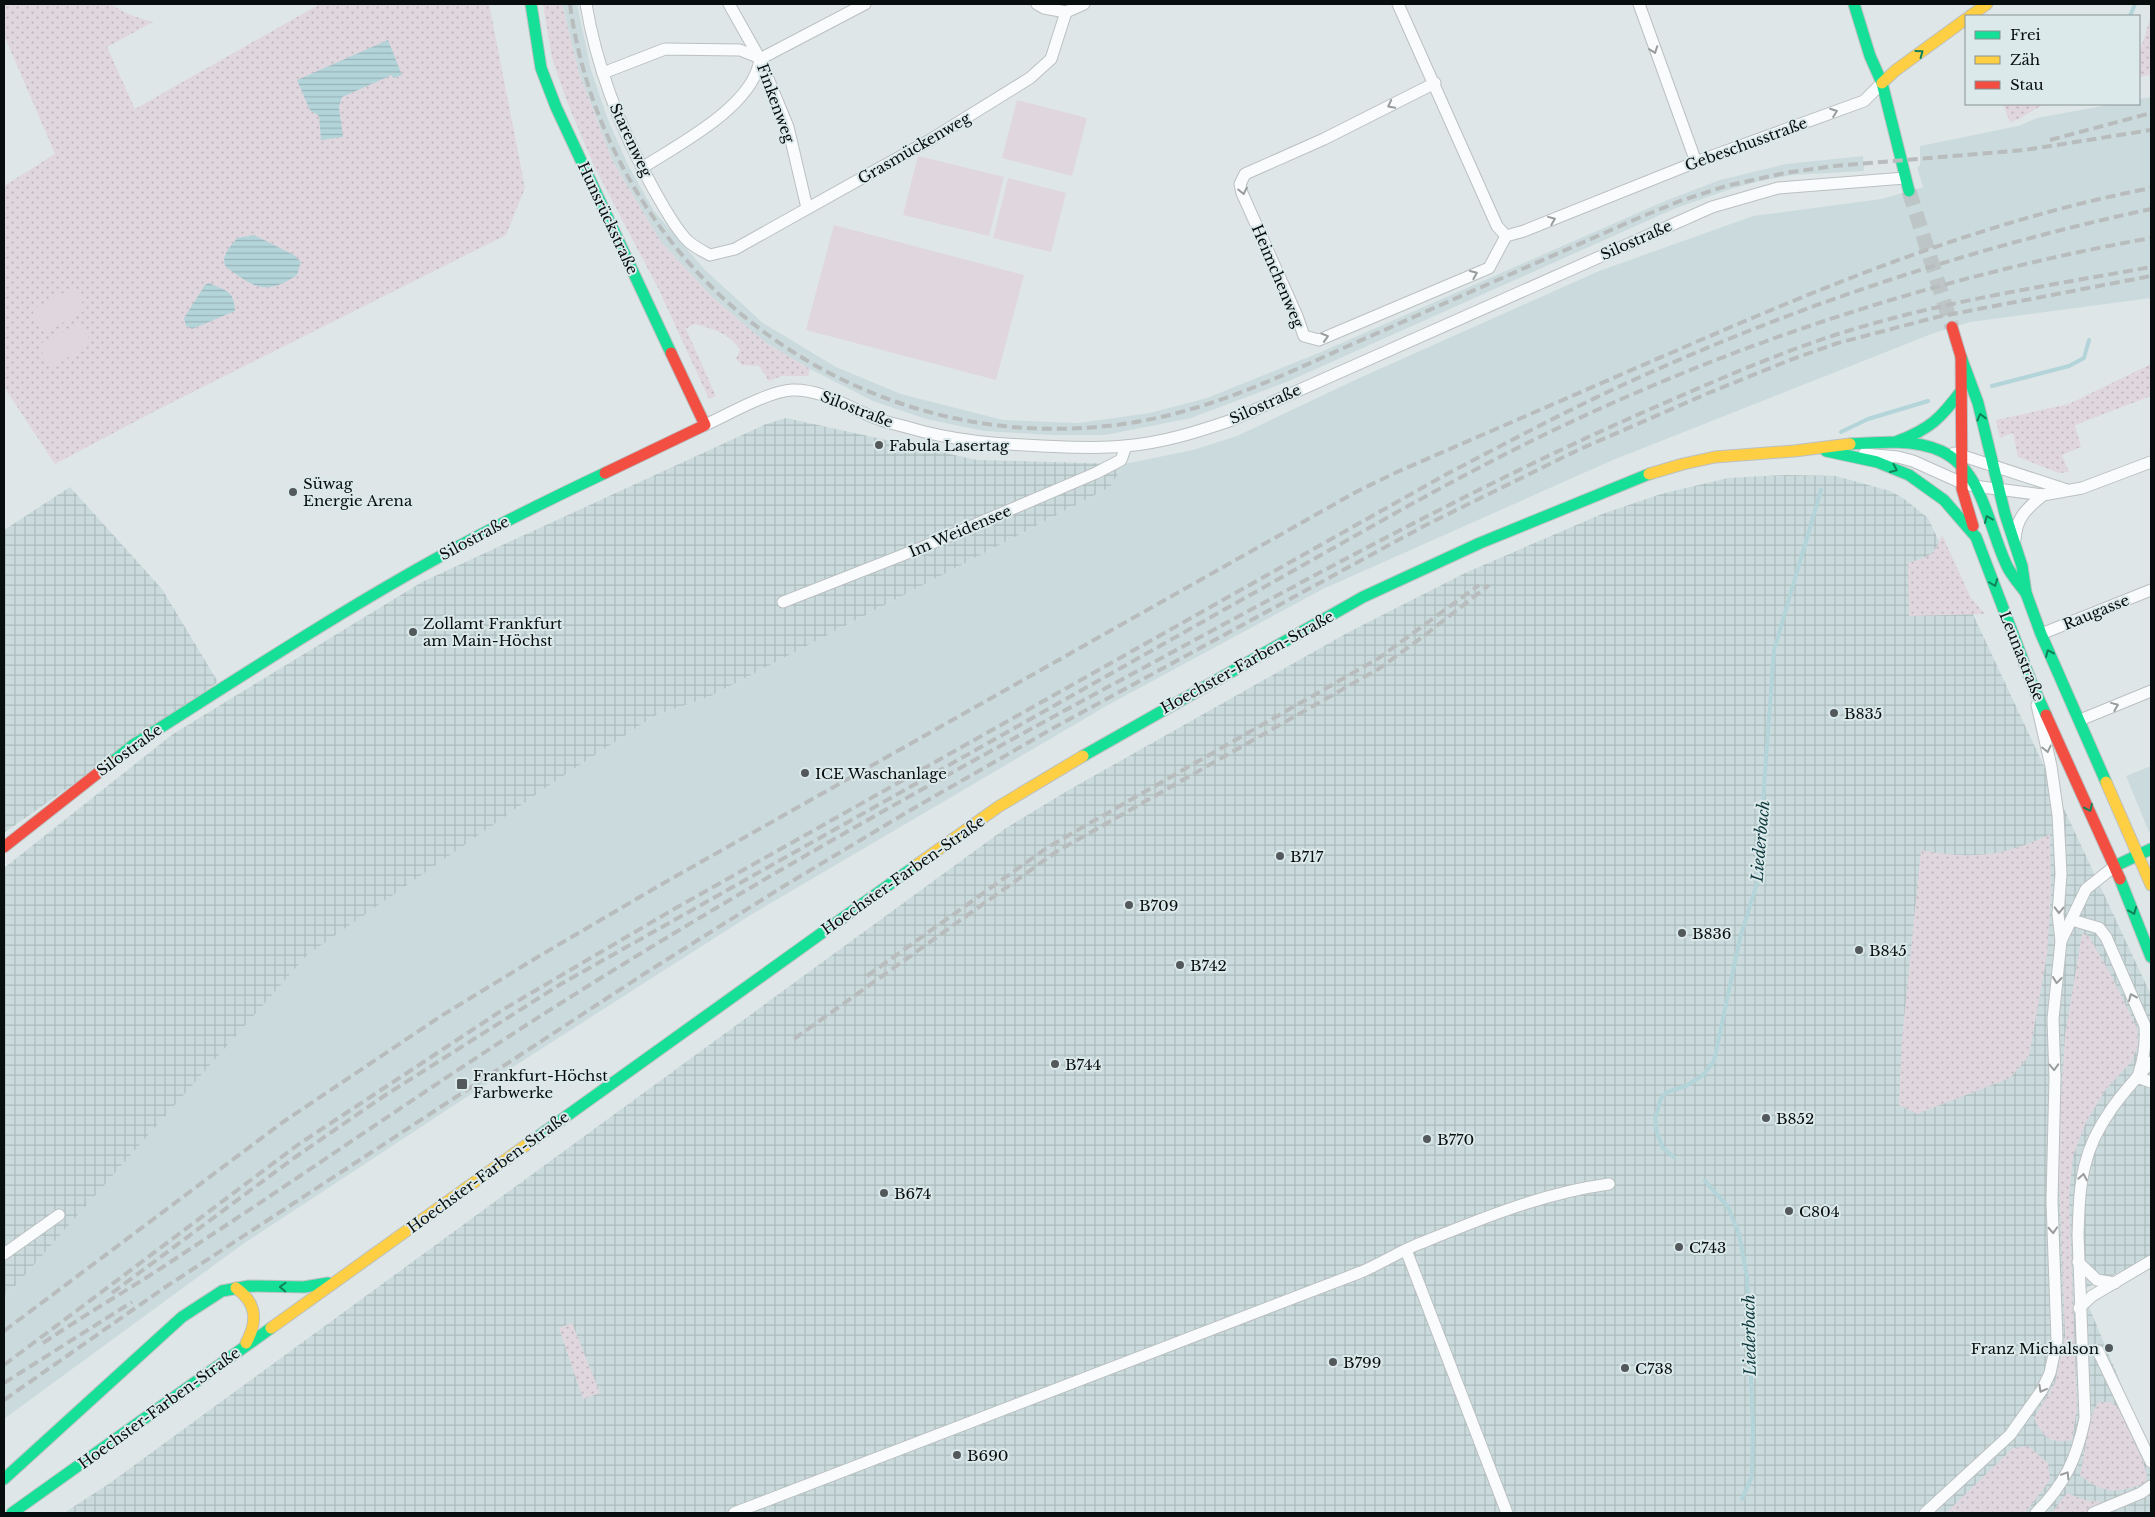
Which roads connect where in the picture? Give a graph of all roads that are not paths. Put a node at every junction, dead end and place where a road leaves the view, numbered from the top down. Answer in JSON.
{"nodes":[{"id":1,"x":531,"y":4,"type":"edge"},
{"id":2,"x":586,"y":4,"type":"edge"},
{"id":3,"x":729,"y":4,"type":"edge"},
{"id":4,"x":865,"y":4,"type":"edge"},
{"id":5,"x":1037,"y":4,"type":"edge"},
{"id":6,"x":1084,"y":4,"type":"edge"},
{"id":7,"x":1398,"y":4,"type":"edge"},
{"id":8,"x":1639,"y":4,"type":"edge"},
{"id":9,"x":1854,"y":4,"type":"edge"},
{"id":10,"x":1987,"y":4,"type":"edge"},
{"id":11,"x":850,"y":8,"type":"edge"},
{"id":12,"x":1066,"y":12,"type":"junction"},
{"id":13,"x":1971,"y":15,"type":"edge"},
{"id":14,"x":1965,"y":20,"type":"edge"},
{"id":15,"x":760,"y":59,"type":"junction"},
{"id":16,"x":602,"y":73,"type":"junction"},
{"id":17,"x":1435,"y":83,"type":"junction"},
{"id":18,"x":1882,"y":83,"type":"junction"},
{"id":19,"x":1696,"y":162,"type":"junction"},
{"id":20,"x":642,"y":168,"type":"junction"},
{"id":21,"x":1905,"y":178,"type":"junction"},
{"id":22,"x":1909,"y":191,"type":"tunnel mouth"},
{"id":23,"x":807,"y":208,"type":"junction"},
{"id":24,"x":1506,"y":236,"type":"junction"},
{"id":25,"x":710,"y":255,"type":"joint"},
{"id":26,"x":1952,"y":327,"type":"tunnel mouth"},
{"id":27,"x":1961,"y":357,"type":"junction"},
{"id":28,"x":1961,"y":391,"type":"junction"},
{"id":29,"x":705,"y":426,"type":"junction"},
{"id":30,"x":1893,"y":443,"type":"junction"},
{"id":31,"x":1126,"y":446,"type":"junction"},
{"id":32,"x":1804,"y":449,"type":"junction"},
{"id":33,"x":1938,"y":449,"type":"junction"},
{"id":34,"x":1847,"y":454,"type":"junction"},
{"id":35,"x":1962,"y":455,"type":"junction"},
{"id":36,"x":2151,"y":462,"type":"edge"},
{"id":37,"x":1961,"y":468,"type":"junction"},
{"id":38,"x":1994,"y":470,"type":"junction"},
{"id":39,"x":1962,"y":482,"type":"junction"},
{"id":40,"x":1974,"y":486,"type":"junction"},
{"id":41,"x":1998,"y":490,"type":"junction"},
{"id":42,"x":2070,"y":491,"type":"junction"},
{"id":43,"x":2043,"y":495,"type":"junction"},
{"id":44,"x":1964,"y":502,"type":"junction"},
{"id":45,"x":1976,"y":537,"type":"junction"},
{"id":46,"x":2015,"y":545,"type":"junction"},
{"id":47,"x":2151,"y":590,"type":"edge"},
{"id":48,"x":2026,"y":593,"type":"junction"},
{"id":49,"x":783,"y":602,"type":"dead end"},
{"id":50,"x":2041,"y":634,"type":"junction"},
{"id":51,"x":2032,"y":684,"type":"junction"},
{"id":52,"x":2151,"y":691,"type":"edge"},
{"id":53,"x":2080,"y":720,"type":"junction"},
{"id":54,"x":4,"y":848,"type":"edge"},
{"id":55,"x":2151,"y":849,"type":"edge"},
{"id":56,"x":2139,"y":854,"type":"junction"},
{"id":57,"x":2115,"y":866,"type":"junction"},
{"id":58,"x":2151,"y":884,"type":"edge"},
{"id":59,"x":2072,"y":920,"type":"junction"},
{"id":60,"x":2061,"y":941,"type":"junction"},
{"id":61,"x":2151,"y":956,"type":"edge"},
{"id":62,"x":2151,"y":1062,"type":"edge"},
{"id":63,"x":2151,"y":1069,"type":"edge"},
{"id":64,"x":2137,"y":1077,"type":"junction"},
{"id":65,"x":2151,"y":1082,"type":"edge"},
{"id":66,"x":1609,"y":1184,"type":"dead end"},
{"id":67,"x":59,"y":1215,"type":"dead end"},
{"id":68,"x":1406,"y":1250,"type":"junction"},
{"id":69,"x":4,"y":1254,"type":"edge"},
{"id":70,"x":2078,"y":1262,"type":"junction"},
{"id":71,"x":2151,"y":1262,"type":"edge"},
{"id":72,"x":333,"y":1282,"type":"junction"},
{"id":73,"x":2115,"y":1283,"type":"junction"},
{"id":74,"x":236,"y":1288,"type":"junction"},
{"id":75,"x":2080,"y":1308,"type":"junction"},
{"id":76,"x":244,"y":1347,"type":"junction"},
{"id":77,"x":2098,"y":1351,"type":"dead end"},
{"id":78,"x":2151,"y":1462,"type":"edge"},
{"id":79,"x":4,"y":1479,"type":"edge"},
{"id":80,"x":2151,"y":1486,"type":"edge"},
{"id":81,"x":12,"y":1513,"type":"edge"},
{"id":82,"x":734,"y":1513,"type":"edge"},
{"id":83,"x":1507,"y":1513,"type":"edge"},
{"id":84,"x":1925,"y":1513,"type":"edge"},
{"id":85,"x":2036,"y":1513,"type":"edge"},
{"id":86,"x":2093,"y":1513,"type":"edge"}],
"edges":[{"from":1,"to":29,"type":"main road","name":"Hunsrückstraße"},
{"from":2,"to":16,"type":"street","name":"Starenweg"},
{"from":3,"to":15,"type":"street","name":"Finkenweg"},
{"from":4,"to":11,"type":"street"},
{"from":5,"to":12,"type":"street"},
{"from":6,"to":12,"type":"street"},
{"from":7,"to":17,"type":"street"},
{"from":8,"to":19,"type":"street","one_way":true},
{"from":9,"to":18,"type":"main road"},
{"from":10,"to":13,"type":"main road"},
{"from":11,"to":15,"type":"street"},
{"from":12,"to":23,"type":"street","name":"Grasmückenweg"},
{"from":18,"to":14,"type":"main road","name":"Gebeschusstraße","one_way":true},
{"from":15,"to":16,"type":"street"},
{"from":15,"to":20,"type":"street"},
{"from":15,"to":23,"type":"street","name":"Finkenweg"},
{"from":16,"to":20,"type":"street","name":"Starenweg"},
{"from":17,"to":24,"type":"street"},
{"from":17,"to":24,"type":"street","name":"Heimchenweg","one_way":true},
{"from":19,"to":18,"type":"street","name":"Gebeschusstraße","one_way":true},
{"from":18,"to":21,"type":"main road"},
{"from":24,"to":19,"type":"street","name":"Gebeschusstraße","one_way":true},
{"from":20,"to":25,"type":"street","name":"Starenweg"},
{"from":21,"to":22,"type":"main road"},
{"from":21,"to":31,"type":"street","name":"Silostraße"},
{"from":23,"to":25,"type":"street","name":"Grasmückenweg"},
{"from":26,"to":27,"type":"main road"},
{"from":27,"to":28,"type":"main road"},
{"from":38,"to":27,"type":"main road","name":"Leunastraße","one_way":true},
{"from":28,"to":30,"type":"main road","name":"Hoechster-Farben-Straße"},
{"from":28,"to":35,"type":"main road"},
{"from":29,"to":31,"type":"street","name":"Silostraße"},
{"from":29,"to":54,"type":"main road","name":"Silostraße"},
{"from":30,"to":32,"type":"main road","name":"Hoechster-Farben-Straße"},
{"from":30,"to":33,"type":"main road","name":"Hoechster-Farben-Straße"},
{"from":31,"to":49,"type":"street","name":"Im Weidensee"},
{"from":32,"to":34,"type":"main road","name":"Leunastraße"},
{"from":32,"to":72,"type":"main road","name":"Hoechster-Farben-Straße"},
{"from":33,"to":35,"type":"street","name":"Hoechster-Farben-Straße"},
{"from":33,"to":37,"type":"main road","name":"Leunastraße"},
{"from":34,"to":39,"type":"street"},
{"from":34,"to":45,"type":"main road","name":"Leunastraße","one_way":true},
{"from":35,"to":37,"type":"main road"},
{"from":35,"to":38,"type":"street","name":"Hoechster-Farben-Straße"},
{"from":36,"to":42,"type":"street"},
{"from":37,"to":39,"type":"main road"},
{"from":37,"to":40,"type":"main road","name":"Leunastraße"},
{"from":38,"to":40,"type":"street"},
{"from":38,"to":41,"type":"main road","name":"Leunastraße"},
{"from":38,"to":42,"type":"street","name":"Hoechster-Farben-Straße"},
{"from":39,"to":40,"type":"street"},
{"from":39,"to":44,"type":"main road"},
{"from":40,"to":41,"type":"street"},
{"from":40,"to":44,"type":"street"},
{"from":48,"to":40,"type":"main road","name":"Leunastraße","one_way":true},
{"from":41,"to":43,"type":"street"},
{"from":41,"to":46,"type":"main road","name":"Leunastraße"},
{"from":42,"to":43,"type":"street"},
{"from":43,"to":46,"type":"street"},
{"from":44,"to":45,"type":"main road"},
{"from":45,"to":51,"type":"main road","name":"Leunastraße","one_way":true},
{"from":46,"to":48,"type":"main road","name":"Leunastraße"},
{"from":47,"to":50,"type":"street","name":"Raugasse"},
{"from":48,"to":50,"type":"main road","name":"Leunastraße"},
{"from":53,"to":50,"type":"main road","name":"Leunastraße","one_way":true},
{"from":51,"to":57,"type":"main road","name":"Leunastraße","one_way":true},
{"from":51,"to":60,"type":"street","one_way":true},
{"from":53,"to":52,"type":"street","one_way":true},
{"from":53,"to":56,"type":"main road","name":"Leunastraße"},
{"from":55,"to":56,"type":"main road"},
{"from":56,"to":57,"type":"main road"},
{"from":56,"to":58,"type":"main road","name":"Leunastraße"},
{"from":57,"to":59,"type":"street"},
{"from":57,"to":61,"type":"main road","name":"Leunastraße","one_way":true},
{"from":59,"to":60,"type":"street"},
{"from":64,"to":59,"type":"street","one_way":true},
{"from":60,"to":84,"type":"street","one_way":true},
{"from":62,"to":64,"type":"street"},
{"from":63,"to":64,"type":"street"},
{"from":64,"to":65,"type":"street"},
{"from":70,"to":64,"type":"street","one_way":true},
{"from":66,"to":68,"type":"street"},
{"from":67,"to":69,"type":"street"},
{"from":68,"to":82,"type":"street"},
{"from":68,"to":83,"type":"street"},
{"from":70,"to":73,"type":"street"},
{"from":70,"to":75,"type":"street"},
{"from":71,"to":73,"type":"street"},
{"from":72,"to":74,"type":"main road","one_way":true},
{"from":72,"to":76,"type":"main road","name":"Hoechster-Farben-Straße"},
{"from":73,"to":75,"type":"street"},
{"from":74,"to":76,"type":"main road"},
{"from":74,"to":79,"type":"main road"},
{"from":85,"to":75,"type":"street","one_way":true},
{"from":76,"to":81,"type":"main road","name":"Hoechster-Farben-Straße"},
{"from":77,"to":78,"type":"street"},
{"from":80,"to":86,"type":"street"}]}
